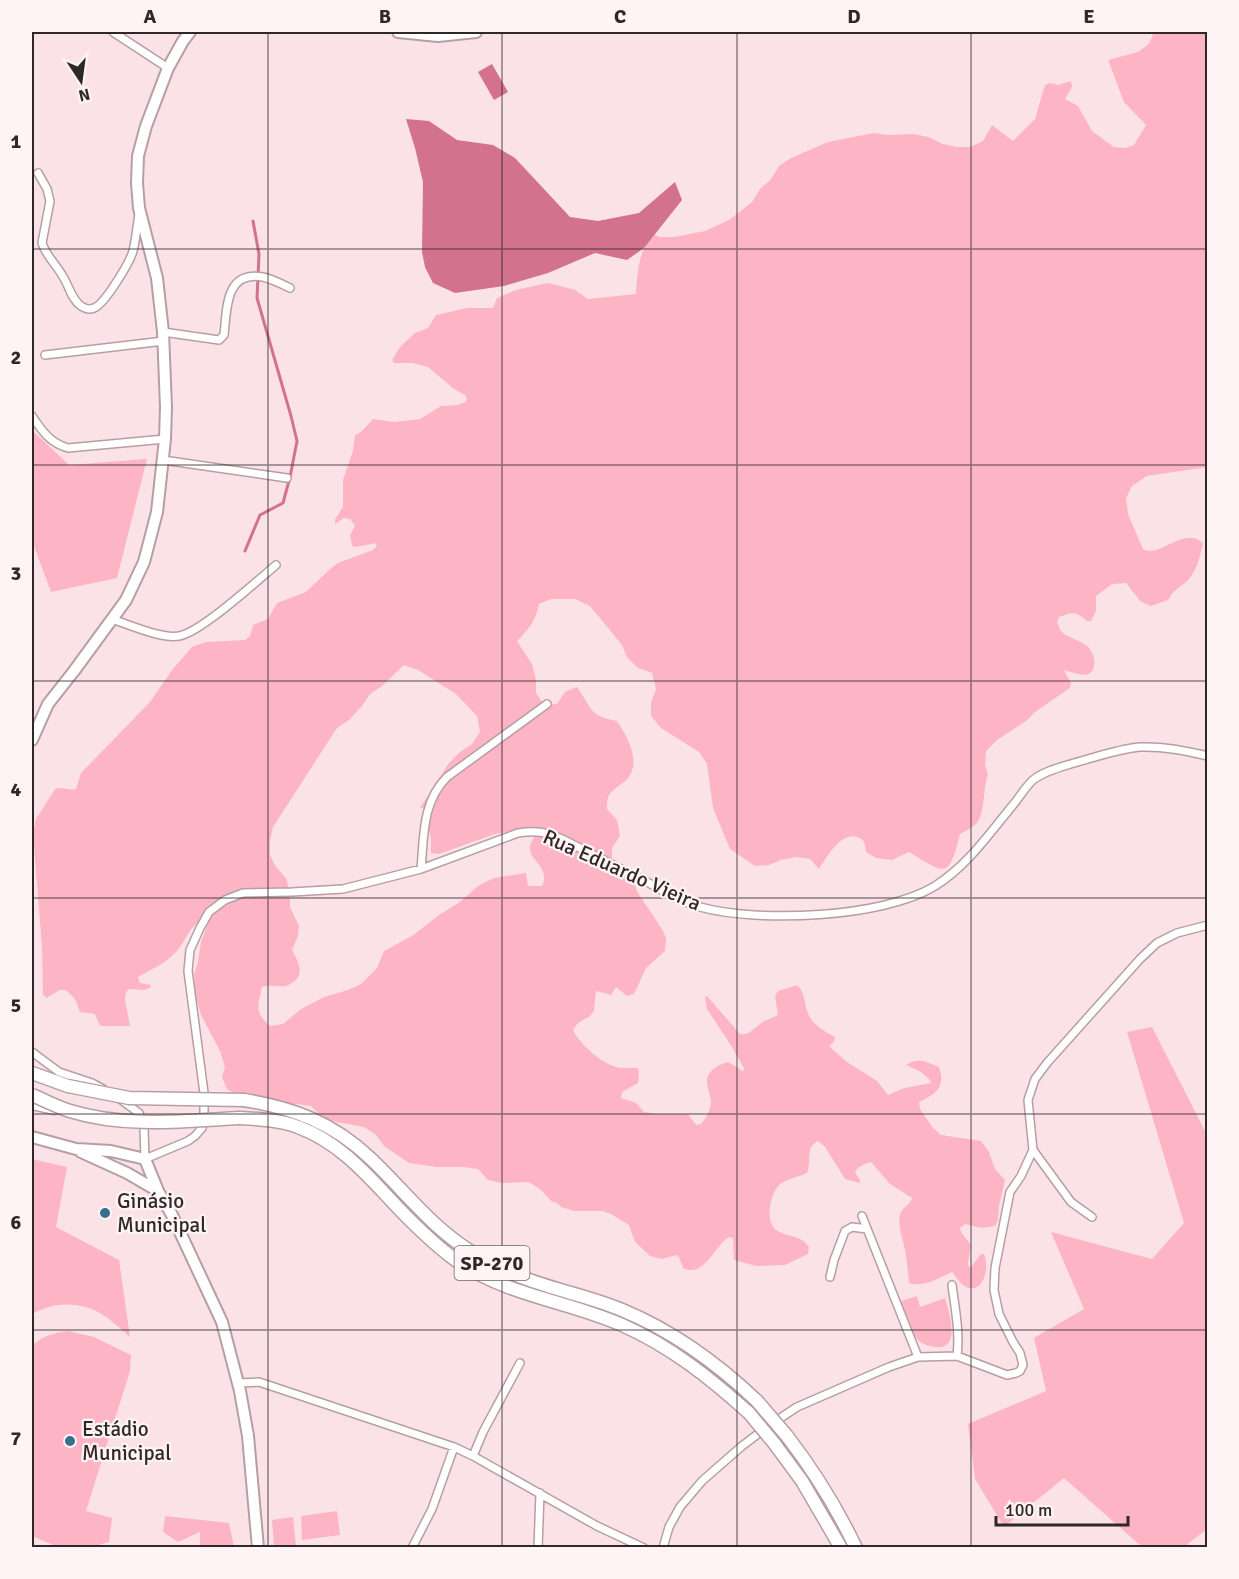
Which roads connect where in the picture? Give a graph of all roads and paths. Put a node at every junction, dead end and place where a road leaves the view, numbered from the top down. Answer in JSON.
{"nodes":[{"id":1,"x":113,"y":32,"type":"edge"},
{"id":2,"x":190,"y":32,"type":"edge"},
{"id":3,"x":398,"y":32,"type":"edge"},
{"id":4,"x":476,"y":32,"type":"edge"},
{"id":5,"x":168,"y":68,"type":"junction"},
{"id":6,"x":38,"y":173,"type":"dead end"},
{"id":7,"x":140,"y":208,"type":"junction"},
{"id":8,"x":290,"y":288,"type":"dead end"},
{"id":9,"x":163,"y":337,"type":"junction"},
{"id":10,"x":45,"y":355,"type":"dead end"},
{"id":11,"x":32,"y":416,"type":"edge"},
{"id":12,"x":165,"y":439,"type":"junction"},
{"id":13,"x":163,"y":460,"type":"junction"},
{"id":14,"x":287,"y":478,"type":"dead end"},
{"id":15,"x":276,"y":565,"type":"dead end"},
{"id":16,"x":112,"y":619,"type":"junction"},
{"id":17,"x":547,"y":704,"type":"dead end"},
{"id":18,"x":32,"y":740,"type":"edge"},
{"id":19,"x":1208,"y":756,"type":"edge"},
{"id":20,"x":421,"y":869,"type":"junction"},
{"id":21,"x":1208,"y":925,"type":"edge"},
{"id":22,"x":32,"y":1052,"type":"edge"},
{"id":23,"x":32,"y":1073,"type":"edge"},
{"id":24,"x":32,"y":1095,"type":"edge"},
{"id":25,"x":32,"y":1103,"type":"edge"},
{"id":26,"x":69,"y":1111,"type":"junction"},
{"id":27,"x":32,"y":1137,"type":"edge"},
{"id":28,"x":76,"y":1149,"type":"junction"},
{"id":29,"x":1033,"y":1150,"type":"junction"},
{"id":30,"x":145,"y":1159,"type":"junction"},
{"id":31,"x":158,"y":1191,"type":"junction"},
{"id":32,"x":862,"y":1216,"type":"dead end"},
{"id":33,"x":1092,"y":1217,"type":"dead end"},
{"id":34,"x":867,"y":1229,"type":"junction"},
{"id":35,"x":830,"y":1277,"type":"dead end"},
{"id":36,"x":952,"y":1285,"type":"dead end"},
{"id":37,"x":957,"y":1356,"type":"junction"},
{"id":38,"x":918,"y":1357,"type":"junction"},
{"id":39,"x":520,"y":1363,"type":"dead end"},
{"id":40,"x":238,"y":1383,"type":"junction"},
{"id":41,"x":454,"y":1447,"type":"junction"},
{"id":42,"x":473,"y":1456,"type":"junction"},
{"id":43,"x":540,"y":1493,"type":"junction"},
{"id":44,"x":258,"y":1548,"type":"edge"},
{"id":45,"x":412,"y":1548,"type":"edge"},
{"id":46,"x":538,"y":1548,"type":"edge"},
{"id":47,"x":644,"y":1548,"type":"edge"},
{"id":48,"x":663,"y":1548,"type":"edge"},
{"id":49,"x":841,"y":1548,"type":"edge"},
{"id":50,"x":856,"y":1548,"type":"edge"}],
"edges":[{"from":1,"to":5,"type":"street"},
{"from":2,"to":5,"type":"main road"},
{"from":3,"to":4,"type":"main road"},
{"from":5,"to":7,"type":"main road"},
{"from":6,"to":7,"type":"street"},
{"from":7,"to":9,"type":"main road"},
{"from":8,"to":9,"type":"street"},
{"from":9,"to":10,"type":"street"},
{"from":9,"to":12,"type":"main road"},
{"from":11,"to":12,"type":"street"},
{"from":12,"to":13,"type":"main road"},
{"from":13,"to":14,"type":"street"},
{"from":13,"to":16,"type":"main road"},
{"from":15,"to":16,"type":"street"},
{"from":16,"to":18,"type":"main road"},
{"from":17,"to":20,"type":"street"},
{"from":19,"to":20,"type":"street","name":"Rua Eduardo Vieira"},
{"from":20,"to":30,"type":"street","name":"Rua Eduardo Vieira"},
{"from":21,"to":29,"type":"street"},
{"from":22,"to":30,"type":"street"},
{"from":23,"to":50,"type":"highway","number":"SP-270","bridge":true},
{"from":24,"to":26,"type":"highway","number":"SP-270","bridge":true},
{"from":25,"to":26,"type":"highway","bridge":true},
{"from":26,"to":49,"type":"highway","number":"SP-270","bridge":true},
{"from":27,"to":28,"type":"main road"},
{"from":28,"to":30,"type":"main road"},
{"from":28,"to":31,"type":"main road"},
{"from":29,"to":33,"type":"street"},
{"from":29,"to":37,"type":"street"},
{"from":30,"to":31,"type":"main road"},
{"from":31,"to":40,"type":"main road"},
{"from":32,"to":34,"type":"street"},
{"from":34,"to":35,"type":"street"},
{"from":34,"to":38,"type":"street"},
{"from":36,"to":37,"type":"street"},
{"from":37,"to":38,"type":"street"},
{"from":38,"to":48,"type":"street"},
{"from":39,"to":42,"type":"street"},
{"from":40,"to":41,"type":"street"},
{"from":40,"to":44,"type":"main road"},
{"from":41,"to":42,"type":"street"},
{"from":41,"to":45,"type":"street"},
{"from":42,"to":43,"type":"street"},
{"from":43,"to":46,"type":"street"},
{"from":43,"to":47,"type":"street"}]}
